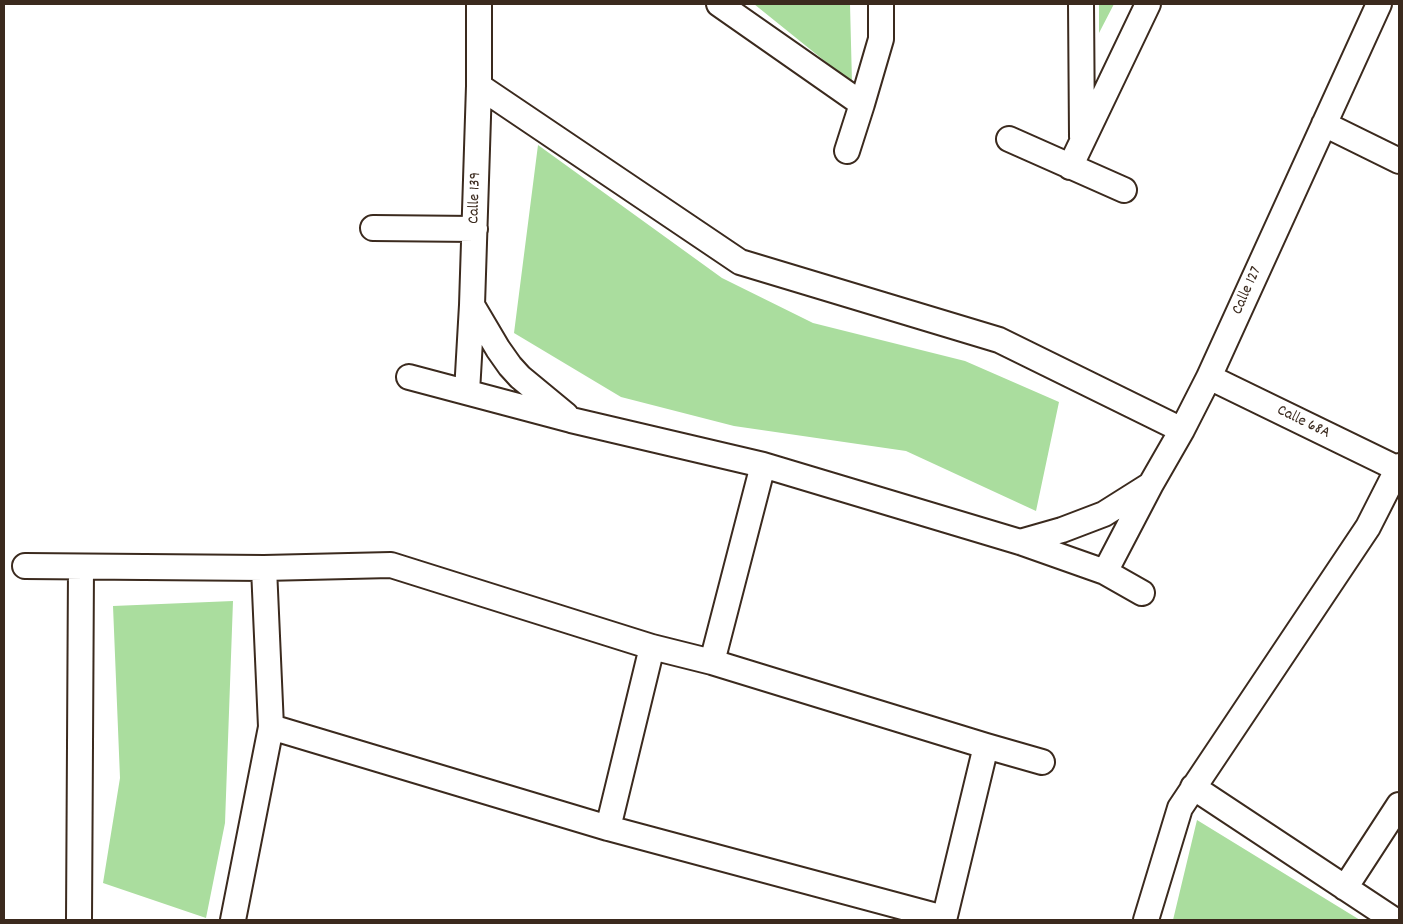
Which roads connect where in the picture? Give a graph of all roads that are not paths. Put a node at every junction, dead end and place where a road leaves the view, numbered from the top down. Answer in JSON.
{"nodes":[{"id":1,"x":479,"y":4,"type":"edge"},
{"id":2,"x":719,"y":4,"type":"edge"},
{"id":3,"x":881,"y":4,"type":"edge"},
{"id":4,"x":1081,"y":4,"type":"edge"},
{"id":5,"x":1148,"y":4,"type":"edge"},
{"id":6,"x":1379,"y":4,"type":"edge"},
{"id":7,"x":479,"y":86,"type":"junction"},
{"id":8,"x":862,"y":104,"type":"junction"},
{"id":9,"x":1324,"y":124,"type":"junction"},
{"id":10,"x":1009,"y":139,"type":"dead end"},
{"id":11,"x":1082,"y":143,"type":"junction"},
{"id":12,"x":847,"y":151,"type":"dead end"},
{"id":13,"x":1399,"y":161,"type":"edge"},
{"id":14,"x":1070,"y":167,"type":"junction"},
{"id":15,"x":1124,"y":190,"type":"dead end"},
{"id":16,"x":373,"y":228,"type":"dead end"},
{"id":17,"x":475,"y":229,"type":"junction"},
{"id":18,"x":472,"y":305,"type":"junction"},
{"id":19,"x":1209,"y":377,"type":"junction"},
{"id":20,"x":409,"y":378,"type":"dead end"},
{"id":21,"x":467,"y":392,"type":"junction"},
{"id":22,"x":571,"y":420,"type":"junction"},
{"id":23,"x":1182,"y":430,"type":"junction"},
{"id":24,"x":763,"y":465,"type":"junction"},
{"id":25,"x":1398,"y":468,"type":"edge"},
{"id":26,"x":1151,"y":484,"type":"junction"},
{"id":27,"x":1020,"y":542,"type":"junction"},
{"id":28,"x":25,"y":566,"type":"dead end"},
{"id":29,"x":81,"y":568,"type":"junction"},
{"id":30,"x":264,"y":568,"type":"junction"},
{"id":31,"x":1104,"y":572,"type":"junction"},
{"id":32,"x":1142,"y":593,"type":"dead end"},
{"id":33,"x":652,"y":647,"type":"junction"},
{"id":34,"x":712,"y":662,"type":"junction"},
{"id":35,"x":271,"y":727,"type":"junction"},
{"id":36,"x":986,"y":746,"type":"junction"},
{"id":37,"x":1042,"y":762,"type":"dead end"},
{"id":38,"x":1193,"y":787,"type":"junction"},
{"id":39,"x":1399,"y":805,"type":"edge"},
{"id":40,"x":608,"y":828,"type":"junction"},
{"id":41,"x":1345,"y":888,"type":"junction"},
{"id":42,"x":85,"y":919,"type":"edge"},
{"id":43,"x":944,"y":919,"type":"edge"},
{"id":44,"x":234,"y":920,"type":"edge"},
{"id":45,"x":1146,"y":920,"type":"edge"},
{"id":46,"x":1394,"y":920,"type":"edge"}],
"edges":[{"from":1,"to":7,"type":"street","name":"Calle 139"},
{"from":2,"to":8,"type":"street"},
{"from":3,"to":8,"type":"street"},
{"from":4,"to":11,"type":"street"},
{"from":5,"to":11,"type":"street"},
{"from":6,"to":9,"type":"street","name":"Calle 127"},
{"from":7,"to":17,"type":"street","name":"Calle 139"},
{"from":7,"to":23,"type":"street"},
{"from":8,"to":12,"type":"street"},
{"from":9,"to":13,"type":"street"},
{"from":9,"to":19,"type":"street","name":"Calle 127"},
{"from":10,"to":14,"type":"street"},
{"from":11,"to":14,"type":"street"},
{"from":14,"to":15,"type":"street"},
{"from":16,"to":17,"type":"street"},
{"from":17,"to":18,"type":"street","name":"Calle 139"},
{"from":18,"to":21,"type":"street","name":"Calle 139"},
{"from":18,"to":22,"type":"street"},
{"from":19,"to":23,"type":"street","name":"Calle 127"},
{"from":19,"to":25,"type":"street","name":"Calle 68A"},
{"from":20,"to":21,"type":"street"},
{"from":21,"to":22,"type":"street"},
{"from":22,"to":24,"type":"street"},
{"from":23,"to":26,"type":"street","name":"Calle 127"},
{"from":24,"to":27,"type":"street"},
{"from":24,"to":34,"type":"street"},
{"from":25,"to":38,"type":"street"},
{"from":26,"to":27,"type":"street"},
{"from":26,"to":31,"type":"street","name":"Calle 127"},
{"from":27,"to":31,"type":"street"},
{"from":28,"to":29,"type":"street"},
{"from":29,"to":30,"type":"street"},
{"from":29,"to":42,"type":"street"},
{"from":30,"to":33,"type":"street"},
{"from":30,"to":35,"type":"street"},
{"from":31,"to":32,"type":"street"},
{"from":33,"to":34,"type":"street"},
{"from":33,"to":40,"type":"street"},
{"from":34,"to":36,"type":"street"},
{"from":35,"to":40,"type":"street"},
{"from":35,"to":44,"type":"street"},
{"from":36,"to":37,"type":"street"},
{"from":36,"to":43,"type":"street"},
{"from":38,"to":41,"type":"street"},
{"from":38,"to":45,"type":"street"},
{"from":39,"to":41,"type":"street"},
{"from":40,"to":43,"type":"street"},
{"from":41,"to":46,"type":"street"}]}
